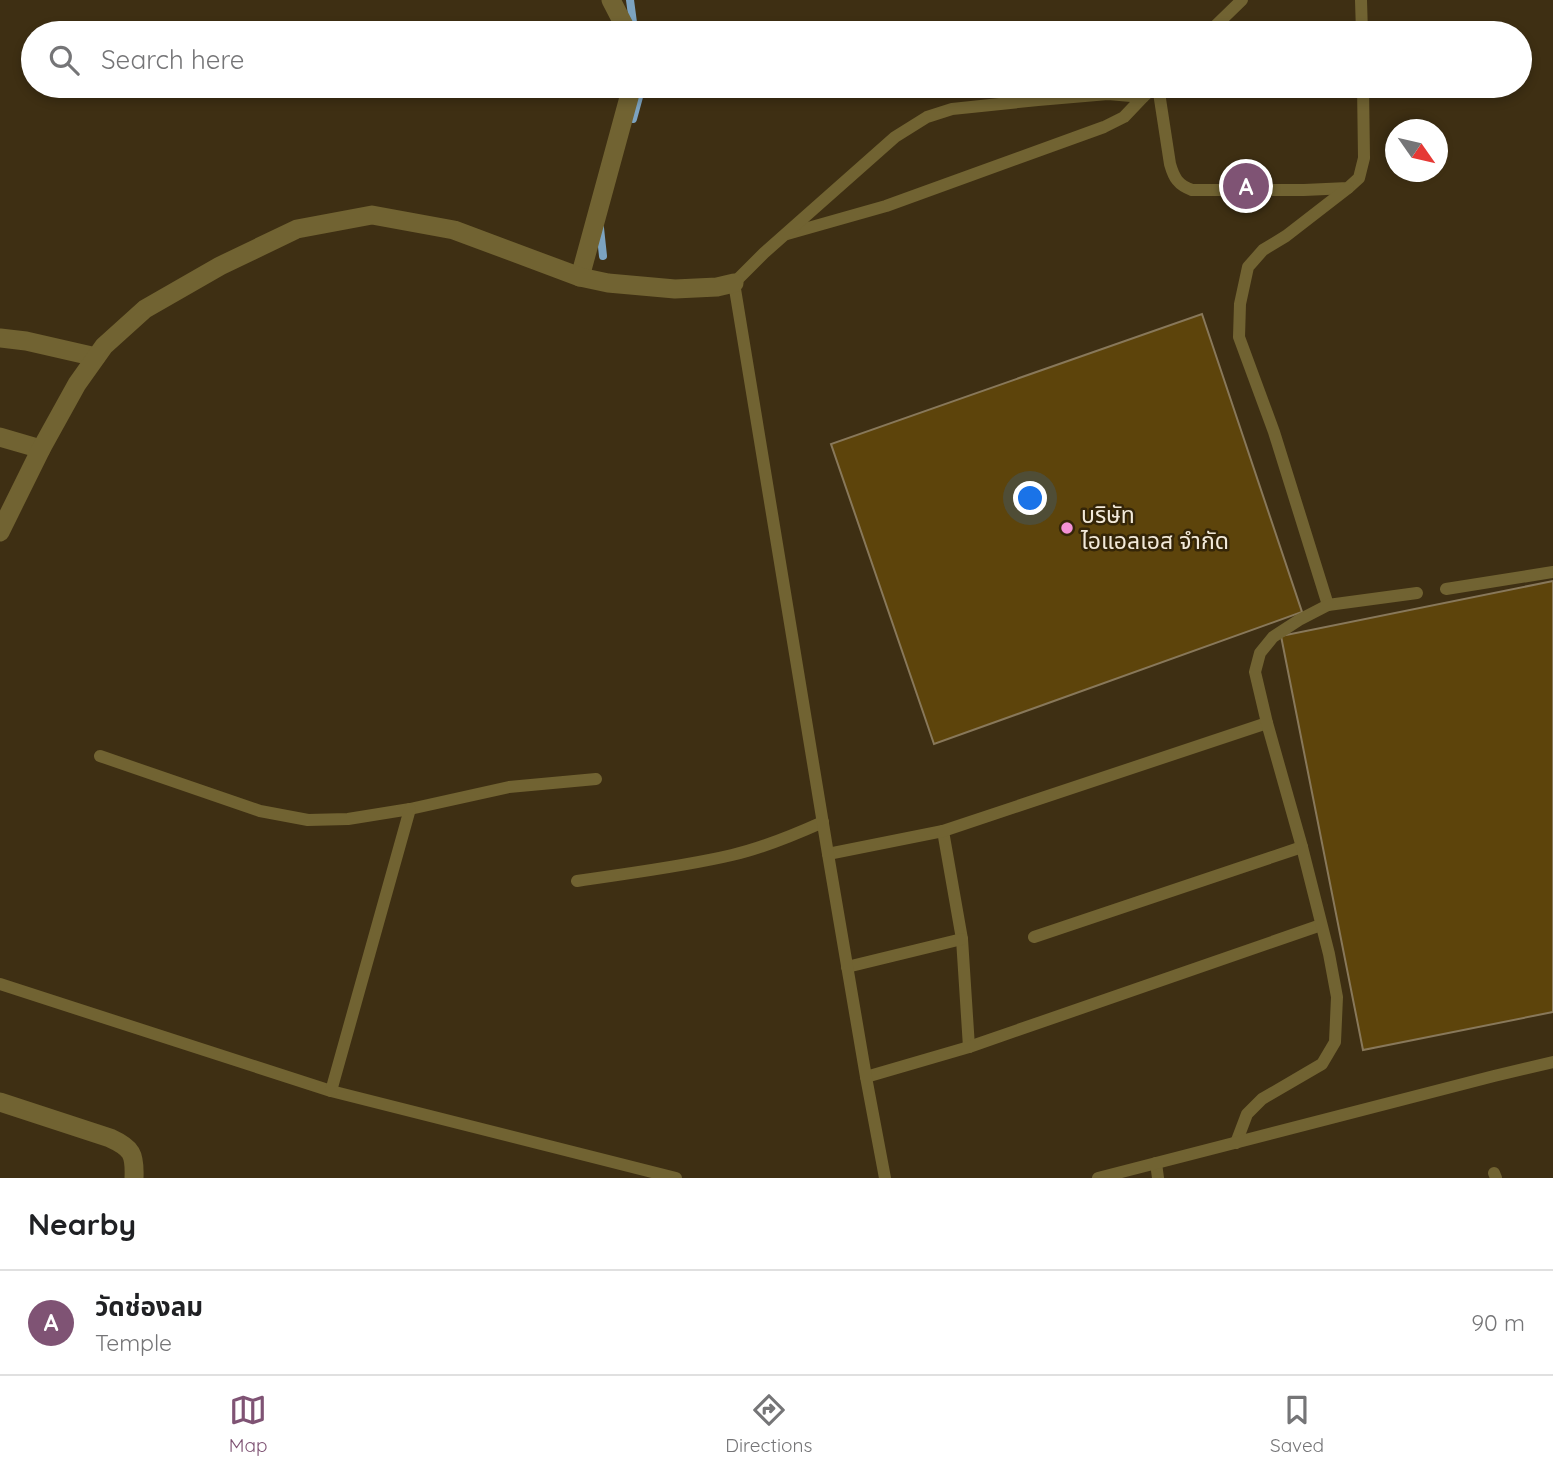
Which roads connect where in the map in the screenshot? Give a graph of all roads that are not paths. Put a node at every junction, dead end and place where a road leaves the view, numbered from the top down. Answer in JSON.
{"nodes":[{"id":1,"x":611,"y":0,"type":"edge"},
{"id":2,"x":1242,"y":0,"type":"edge"},
{"id":3,"x":1361,"y":0,"type":"edge"},
{"id":4,"x":622,"y":21,"type":"edge"},
{"id":5,"x":1220,"y":21,"type":"edge"},
{"id":6,"x":1362,"y":21,"type":"edge"},
{"id":7,"x":628,"y":98,"type":"edge"},
{"id":8,"x":1061,"y":98,"type":"edge"},
{"id":9,"x":1142,"y":98,"type":"edge"},
{"id":10,"x":1158,"y":98,"type":"edge"},
{"id":11,"x":1363,"y":98,"type":"edge"},
{"id":12,"x":1348,"y":188,"type":"junction"},
{"id":13,"x":784,"y":235,"type":"junction"},
{"id":14,"x":580,"y":277,"type":"junction"},
{"id":15,"x":734,"y":283,"type":"junction"},
{"id":16,"x":0,"y":338,"type":"edge"},
{"id":17,"x":96,"y":357,"type":"junction"},
{"id":18,"x":0,"y":437,"type":"edge"},
{"id":19,"x":41,"y":449,"type":"junction"},
{"id":20,"x":0,"y":532,"type":"edge"},
{"id":21,"x":1553,"y":572,"type":"edge"},
{"id":22,"x":1446,"y":589,"type":"dead end"},
{"id":23,"x":1416,"y":593,"type":"dead end"},
{"id":24,"x":1328,"y":605,"type":"junction"},
{"id":25,"x":1267,"y":723,"type":"junction"},
{"id":26,"x":100,"y":756,"type":"dead end"},
{"id":27,"x":596,"y":779,"type":"dead end"},
{"id":28,"x":410,"y":809,"type":"junction"},
{"id":29,"x":823,"y":822,"type":"junction"},
{"id":30,"x":943,"y":831,"type":"junction"},
{"id":31,"x":1302,"y":847,"type":"junction"},
{"id":32,"x":828,"y":854,"type":"junction"},
{"id":33,"x":577,"y":881,"type":"dead end"},
{"id":34,"x":1321,"y":925,"type":"junction"},
{"id":35,"x":1034,"y":937,"type":"dead end"},
{"id":36,"x":962,"y":939,"type":"junction"},
{"id":37,"x":847,"y":967,"type":"junction"},
{"id":38,"x":0,"y":984,"type":"edge"},
{"id":39,"x":969,"y":1047,"type":"junction"},
{"id":40,"x":1553,"y":1062,"type":"edge"},
{"id":41,"x":866,"y":1077,"type":"junction"},
{"id":42,"x":331,"y":1091,"type":"junction"},
{"id":43,"x":0,"y":1102,"type":"edge"},
{"id":44,"x":1236,"y":1143,"type":"junction"},
{"id":45,"x":1156,"y":1163,"type":"junction"},
{"id":46,"x":134,"y":1178,"type":"edge"},
{"id":47,"x":676,"y":1178,"type":"edge"},
{"id":48,"x":885,"y":1178,"type":"edge"},
{"id":49,"x":1098,"y":1178,"type":"edge"},
{"id":50,"x":1158,"y":1178,"type":"edge"}],
"edges":[{"from":1,"to":4,"type":"street"},
{"from":2,"to":5,"type":"lane"},
{"from":3,"to":6,"type":"lane"},
{"from":7,"to":14,"type":"street"},
{"from":8,"to":13,"type":"lane"},
{"from":9,"to":13,"type":"lane"},
{"from":10,"to":12,"type":"lane"},
{"from":11,"to":12,"type":"lane"},
{"from":12,"to":24,"type":"lane"},
{"from":13,"to":15,"type":"lane"},
{"from":14,"to":15,"type":"street"},
{"from":14,"to":17,"type":"street"},
{"from":15,"to":29,"type":"lane"},
{"from":16,"to":17,"type":"street"},
{"from":17,"to":19,"type":"street"},
{"from":18,"to":19,"type":"street"},
{"from":19,"to":20,"type":"street"},
{"from":21,"to":22,"type":"lane"},
{"from":23,"to":24,"type":"lane"},
{"from":24,"to":25,"type":"lane"},
{"from":25,"to":30,"type":"lane"},
{"from":25,"to":31,"type":"lane"},
{"from":26,"to":28,"type":"lane"},
{"from":27,"to":28,"type":"lane"},
{"from":28,"to":42,"type":"lane"},
{"from":29,"to":32,"type":"lane"},
{"from":29,"to":33,"type":"lane"},
{"from":30,"to":32,"type":"lane"},
{"from":30,"to":36,"type":"lane"},
{"from":31,"to":34,"type":"lane"},
{"from":31,"to":35,"type":"lane"},
{"from":32,"to":37,"type":"lane"},
{"from":34,"to":39,"type":"lane"},
{"from":34,"to":44,"type":"lane"},
{"from":36,"to":37,"type":"lane"},
{"from":36,"to":39,"type":"lane"},
{"from":37,"to":41,"type":"lane"},
{"from":38,"to":42,"type":"lane"},
{"from":39,"to":41,"type":"lane"},
{"from":40,"to":44,"type":"lane"},
{"from":41,"to":48,"type":"lane"},
{"from":42,"to":47,"type":"lane"},
{"from":43,"to":46,"type":"street"},
{"from":44,"to":45,"type":"lane"},
{"from":45,"to":49,"type":"lane"},
{"from":45,"to":50,"type":"lane"}]}
